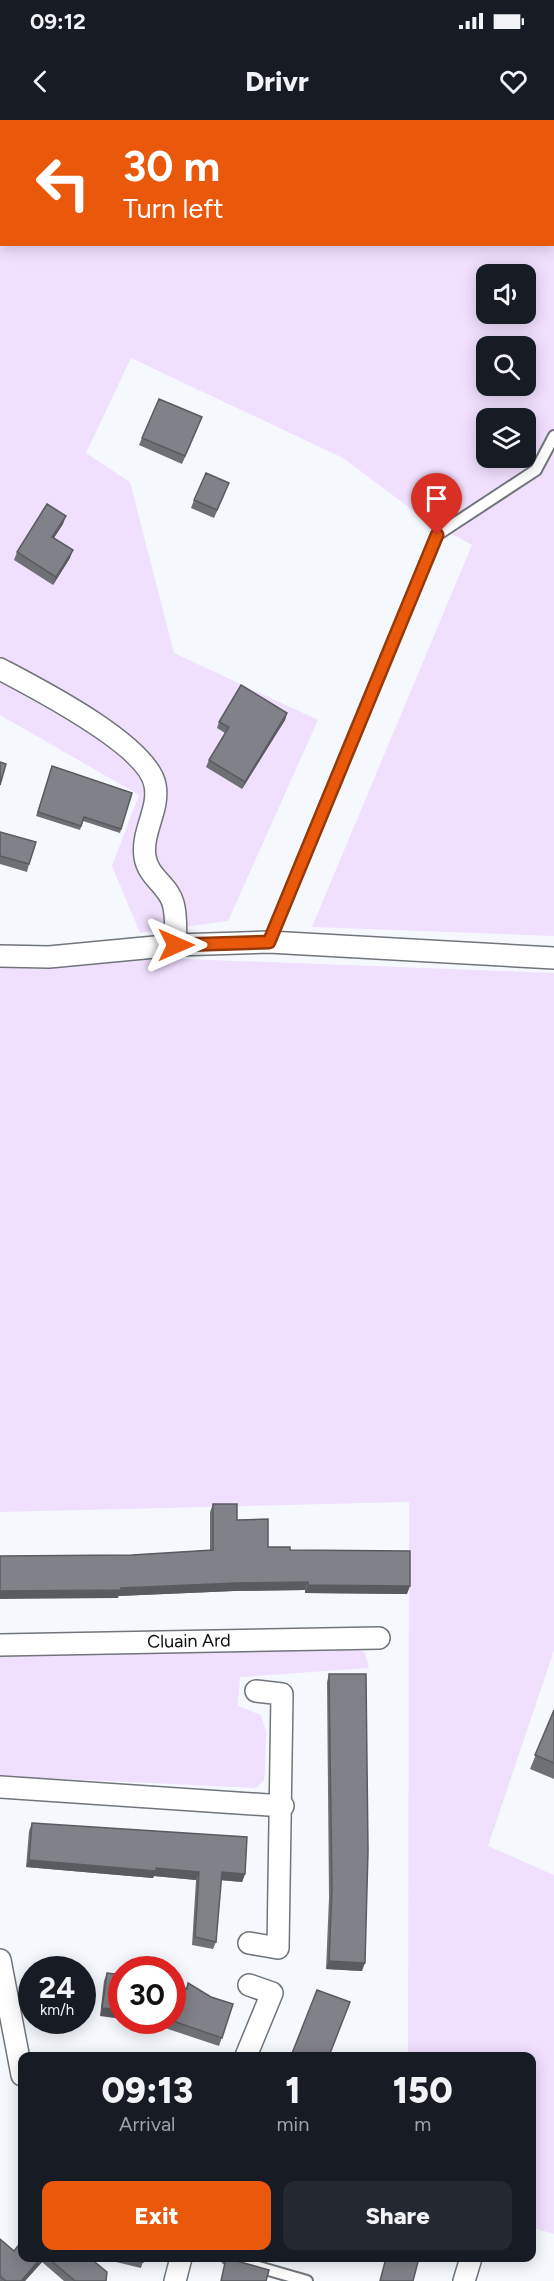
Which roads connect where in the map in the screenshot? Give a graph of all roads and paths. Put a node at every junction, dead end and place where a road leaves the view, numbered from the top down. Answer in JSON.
{"nodes":[{"id":1,"x":554,"y":436,"type":"edge"},
{"id":2,"x":0,"y":669,"type":"edge"},
{"id":3,"x":269,"y":942,"type":"junction"},
{"id":4,"x":176,"y":945,"type":"junction"},
{"id":5,"x":0,"y":956,"type":"edge"},
{"id":6,"x":554,"y":958,"type":"edge"},
{"id":7,"x":379,"y":1638,"type":"dead end"},
{"id":8,"x":0,"y":1645,"type":"edge"},
{"id":9,"x":256,"y":1691,"type":"dead end"},
{"id":10,"x":0,"y":1787,"type":"edge"},
{"id":11,"x":283,"y":1806,"type":"junction"},
{"id":12,"x":249,"y":1943,"type":"dead end"},
{"id":13,"x":0,"y":1960,"type":"edge"},
{"id":14,"x":249,"y":1985,"type":"dead end"},
{"id":15,"x":19,"y":2052,"type":"edge"},
{"id":16,"x":248,"y":2052,"type":"edge"},
{"id":17,"x":180,"y":2262,"type":"edge"},
{"id":18,"x":241,"y":2262,"type":"edge"},
{"id":19,"x":470,"y":2262,"type":"edge"},
{"id":20,"x":175,"y":2281,"type":"edge"},
{"id":21,"x":307,"y":2281,"type":"edge"},
{"id":22,"x":464,"y":2281,"type":"edge"}],
"edges":[{"from":1,"to":3,"type":"lane"},
{"from":2,"to":4,"type":"street"},
{"from":3,"to":4,"type":"street"},
{"from":3,"to":6,"type":"street"},
{"from":4,"to":5,"type":"street"},
{"from":7,"to":8,"type":"street","name":"Cluain Ard"},
{"from":9,"to":11,"type":"street"},
{"from":10,"to":11,"type":"street"},
{"from":11,"to":12,"type":"street"},
{"from":13,"to":15,"type":"street"},
{"from":14,"to":16,"type":"street"},
{"from":17,"to":20,"type":"street"},
{"from":18,"to":21,"type":"lane"},
{"from":19,"to":22,"type":"street"}]}
